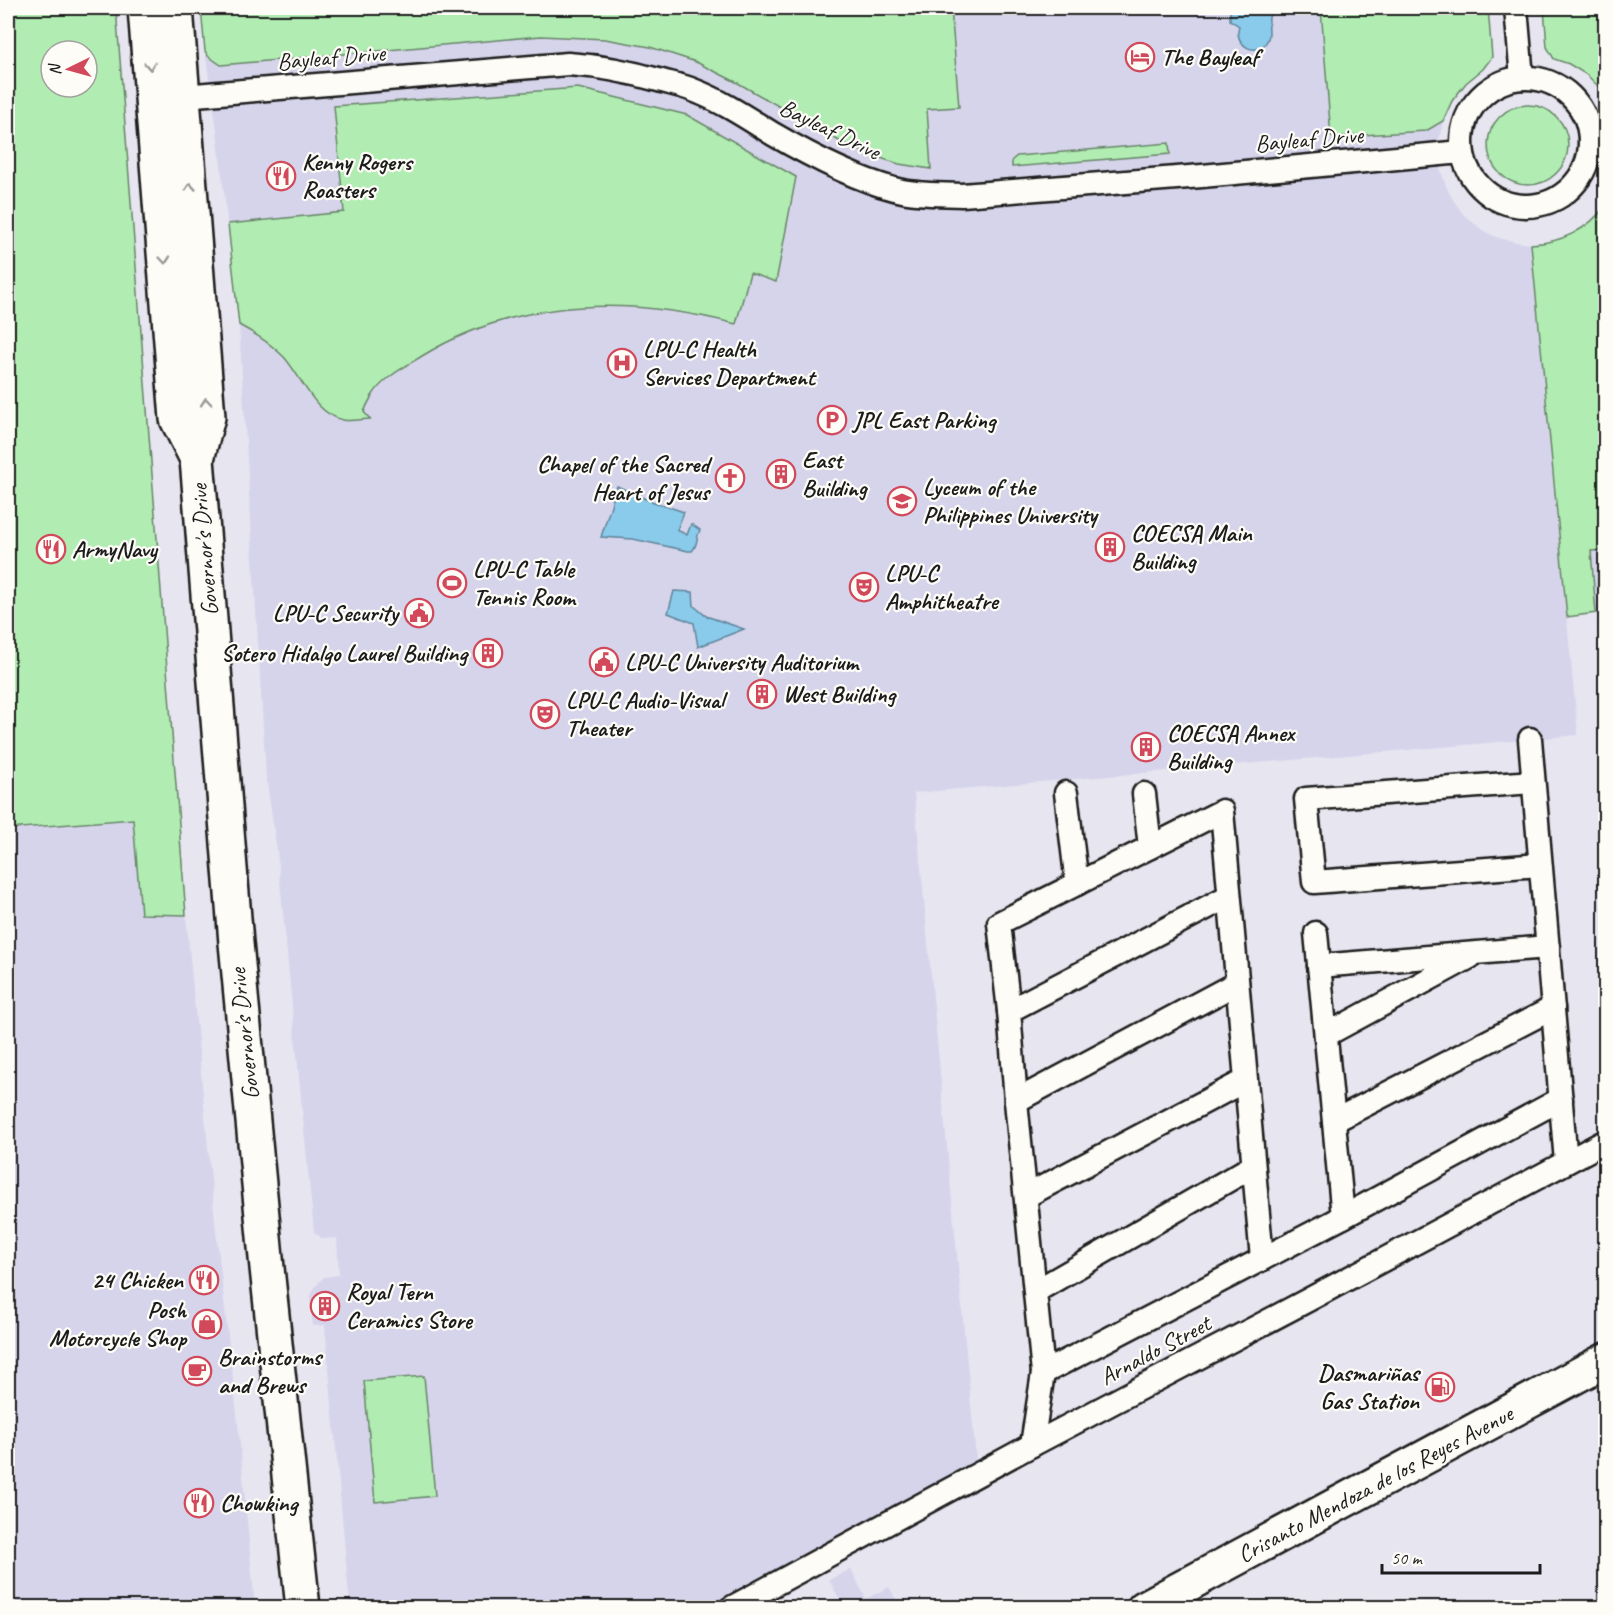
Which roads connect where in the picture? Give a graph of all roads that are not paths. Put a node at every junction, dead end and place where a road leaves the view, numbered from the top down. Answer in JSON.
{"nodes":[{"id":1,"x":145,"y":8,"type":"edge"},
{"id":2,"x":176,"y":8,"type":"edge"},
{"id":3,"x":1516,"y":8,"type":"edge"},
{"id":4,"x":1522,"y":78,"type":"junction"},
{"id":5,"x":183,"y":96,"type":"junction"},
{"id":6,"x":1462,"y":152,"type":"junction"},
{"id":7,"x":197,"y":459,"type":"junction"},
{"id":8,"x":1530,"y":739,"type":"dead end"},
{"id":9,"x":1533,"y":782,"type":"junction"},
{"id":10,"x":1066,"y":793,"type":"dead end"},
{"id":11,"x":1144,"y":794,"type":"dead end"},
{"id":12,"x":1150,"y":847,"type":"junction"},
{"id":13,"x":1540,"y":865,"type":"junction"},
{"id":14,"x":1077,"y":884,"type":"junction"},
{"id":15,"x":1229,"y":896,"type":"junction"},
{"id":16,"x":1316,"y":933,"type":"dead end"},
{"id":17,"x":1548,"y":947,"type":"junction"},
{"id":18,"x":1477,"y":953,"type":"junction"},
{"id":19,"x":1319,"y":966,"type":"junction"},
{"id":20,"x":1237,"y":983,"type":"junction"},
{"id":21,"x":1553,"y":1008,"type":"junction"},
{"id":22,"x":1009,"y":1011,"type":"junction"},
{"id":23,"x":1326,"y":1035,"type":"junction"},
{"id":24,"x":1246,"y":1080,"type":"junction"},
{"id":25,"x":1561,"y":1099,"type":"junction"},
{"id":26,"x":1016,"y":1101,"type":"junction"},
{"id":27,"x":1334,"y":1121,"type":"junction"},
{"id":28,"x":1605,"y":1141,"type":"edge"},
{"id":29,"x":1566,"y":1162,"type":"junction"},
{"id":30,"x":1253,"y":1166,"type":"junction"},
{"id":31,"x":1026,"y":1196,"type":"junction"},
{"id":32,"x":1343,"y":1217,"type":"junction"},
{"id":33,"x":1262,"y":1259,"type":"junction"},
{"id":34,"x":1036,"y":1291,"type":"junction"},
{"id":35,"x":1605,"y":1360,"type":"edge"},
{"id":36,"x":1043,"y":1373,"type":"junction"},
{"id":37,"x":1032,"y":1446,"type":"junction"},
{"id":38,"x":303,"y":1608,"type":"edge"},
{"id":39,"x":731,"y":1608,"type":"edge"},
{"id":40,"x":1144,"y":1608,"type":"edge"}],
"edges":[{"from":1,"to":7,"type":"main road","name":"Governor's Drive","one_way":true},
{"from":2,"to":5,"type":"main road","name":"Governor's Drive"},
{"from":3,"to":4,"type":"street"},
{"from":4,"to":6,"type":"street"},
{"from":4,"to":6,"type":"street"},
{"from":5,"to":6,"type":"street","name":"Bayleaf Drive"},
{"from":7,"to":5,"type":"main road","name":"Governor's Drive","one_way":true},
{"from":7,"to":38,"type":"main road","name":"Governor's Drive"},
{"from":8,"to":9,"type":"street"},
{"from":9,"to":13,"type":"street"},
{"from":9,"to":13,"type":"street"},
{"from":10,"to":14,"type":"street"},
{"from":11,"to":12,"type":"street"},
{"from":12,"to":14,"type":"street"},
{"from":12,"to":15,"type":"street"},
{"from":13,"to":17,"type":"street"},
{"from":14,"to":22,"type":"street"},
{"from":15,"to":20,"type":"street"},
{"from":15,"to":22,"type":"street"},
{"from":16,"to":19,"type":"street"},
{"from":17,"to":18,"type":"street"},
{"from":17,"to":21,"type":"street"},
{"from":18,"to":19,"type":"street"},
{"from":18,"to":23,"type":"street"},
{"from":19,"to":23,"type":"street"},
{"from":20,"to":24,"type":"street"},
{"from":20,"to":26,"type":"street"},
{"from":21,"to":25,"type":"street"},
{"from":21,"to":27,"type":"street"},
{"from":22,"to":26,"type":"street"},
{"from":23,"to":27,"type":"street"},
{"from":24,"to":30,"type":"street"},
{"from":24,"to":31,"type":"street"},
{"from":25,"to":29,"type":"street"},
{"from":25,"to":32,"type":"street"},
{"from":26,"to":31,"type":"street"},
{"from":27,"to":32,"type":"street"},
{"from":28,"to":29,"type":"street","name":"Arnaldo Street"},
{"from":29,"to":37,"type":"street","name":"Arnaldo Street"},
{"from":30,"to":33,"type":"street"},
{"from":30,"to":34,"type":"street"},
{"from":31,"to":34,"type":"street"},
{"from":32,"to":33,"type":"street"},
{"from":33,"to":36,"type":"street"},
{"from":34,"to":36,"type":"street"},
{"from":35,"to":40,"type":"main road","name":"Crisanto Mendoza de los Reyes Avenue"},
{"from":36,"to":37,"type":"street"},
{"from":37,"to":39,"type":"street","name":"Arnaldo Street"}]}
